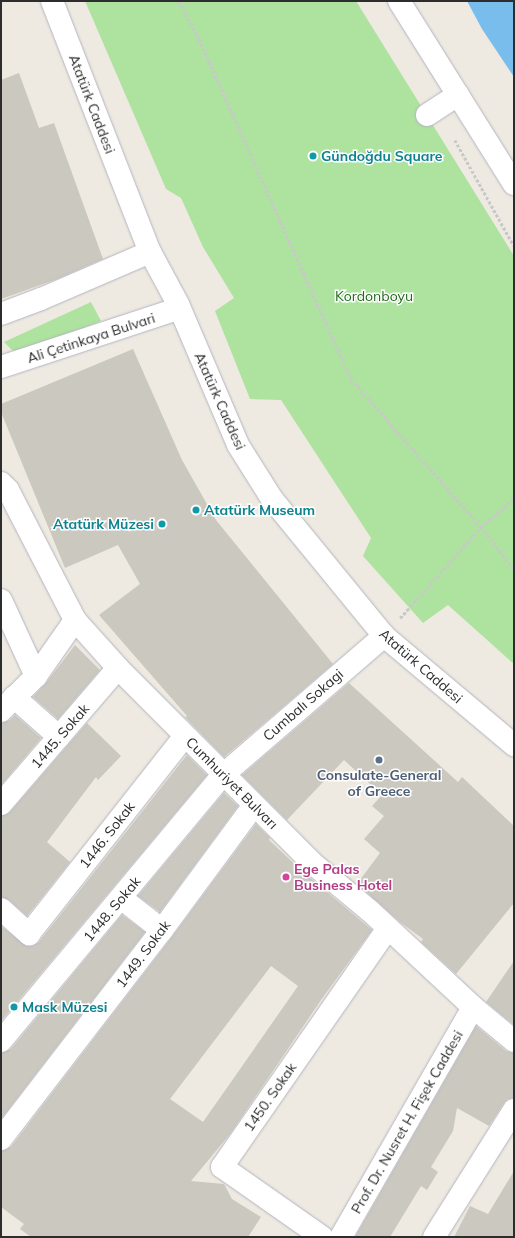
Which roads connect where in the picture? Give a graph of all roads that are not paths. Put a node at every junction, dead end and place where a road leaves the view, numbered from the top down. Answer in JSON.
{"nodes":[{"id":1,"x":52,"y":1,"type":"edge"},
{"id":2,"x":399,"y":1,"type":"edge"},
{"id":3,"x":458,"y":95,"type":"junction"},
{"id":4,"x":427,"y":115,"type":"dead end"},
{"id":5,"x":514,"y":184,"type":"edge"},
{"id":6,"x":150,"y":252,"type":"junction"},
{"id":7,"x":180,"y":308,"type":"junction"},
{"id":8,"x":1,"y":314,"type":"edge"},
{"id":9,"x":1,"y":367,"type":"edge"},
{"id":10,"x":1,"y":483,"type":"edge"},
{"id":11,"x":1,"y":600,"type":"edge"},
{"id":12,"x":75,"y":620,"type":"junction"},
{"id":13,"x":384,"y":636,"type":"junction"},
{"id":14,"x":118,"y":668,"type":"junction"},
{"id":15,"x":36,"y":676,"type":"junction"},
{"id":16,"x":8,"y":704,"type":"edge"},
{"id":17,"x":185,"y":736,"type":"junction"},
{"id":18,"x":59,"y":737,"type":"junction"},
{"id":19,"x":514,"y":745,"type":"edge"},
{"id":20,"x":223,"y":775,"type":"junction"},
{"id":21,"x":1,"y":804,"type":"edge"},
{"id":22,"x":254,"y":805,"type":"junction"},
{"id":23,"x":121,"y":898,"type":"junction"},
{"id":24,"x":2,"y":914,"type":"edge"},
{"id":25,"x":388,"y":928,"type":"junction"},
{"id":26,"x":162,"y":930,"type":"junction"},
{"id":27,"x":472,"y":1007,"type":"junction"},
{"id":28,"x":1,"y":1041,"type":"edge"},
{"id":29,"x":514,"y":1041,"type":"edge"},
{"id":30,"x":514,"y":1110,"type":"edge"},
{"id":31,"x":1,"y":1140,"type":"edge"},
{"id":32,"x":322,"y":1237,"type":"edge"},
{"id":33,"x":341,"y":1237,"type":"edge"},
{"id":34,"x":434,"y":1237,"type":"edge"}],
"edges":[{"from":1,"to":6,"type":"street","name":"Atatürk Caddesi"},
{"from":2,"to":3,"type":"street"},
{"from":3,"to":4,"type":"street"},
{"from":3,"to":5,"type":"street"},
{"from":6,"to":7,"type":"street","name":"Atatürk Caddesi"},
{"from":6,"to":8,"type":"street"},
{"from":7,"to":9,"type":"street","name":"Ali Çetinkaya Bulvari"},
{"from":7,"to":13,"type":"street","name":"Atatürk Caddesi"},
{"from":10,"to":12,"type":"street","name":"Cumhuriyet Bulvarı"},
{"from":11,"to":15,"type":"street"},
{"from":12,"to":14,"type":"street","name":"Cumhuriyet Bulvarı"},
{"from":12,"to":15,"type":"street"},
{"from":13,"to":19,"type":"street","name":"Atatürk Caddesi"},
{"from":13,"to":20,"type":"street","name":"Cumbalı Sokagi"},
{"from":14,"to":17,"type":"street","name":"Cumhuriyet Bulvarı"},
{"from":14,"to":18,"type":"street","name":"1445. Sokak"},
{"from":15,"to":16,"type":"street"},
{"from":16,"to":18,"type":"street"},
{"from":17,"to":20,"type":"street","name":"Cumhuriyet Bulvarı"},
{"from":17,"to":24,"type":"street","name":"1446. Sokak"},
{"from":18,"to":21,"type":"street","name":"1445. Sokak"},
{"from":20,"to":22,"type":"street","name":"Cumhuriyet Bulvarı"},
{"from":20,"to":23,"type":"street","name":"1448. Sokak"},
{"from":22,"to":25,"type":"street","name":"Cumhuriyet Bulvarı"},
{"from":22,"to":26,"type":"street","name":"1449. Sokak"},
{"from":23,"to":26,"type":"street"},
{"from":23,"to":28,"type":"street","name":"1448. Sokak"},
{"from":25,"to":27,"type":"street","name":"Cumhuriyet Bulvarı"},
{"from":25,"to":32,"type":"street","name":"1450. Sokak"},
{"from":26,"to":31,"type":"street","name":"1449. Sokak"},
{"from":27,"to":29,"type":"street","name":"Cumhuriyet Bulvarı"},
{"from":27,"to":33,"type":"street","name":"Prof. Dr. Nusret H. Fişek Caddesi"},
{"from":30,"to":34,"type":"street"}]}
